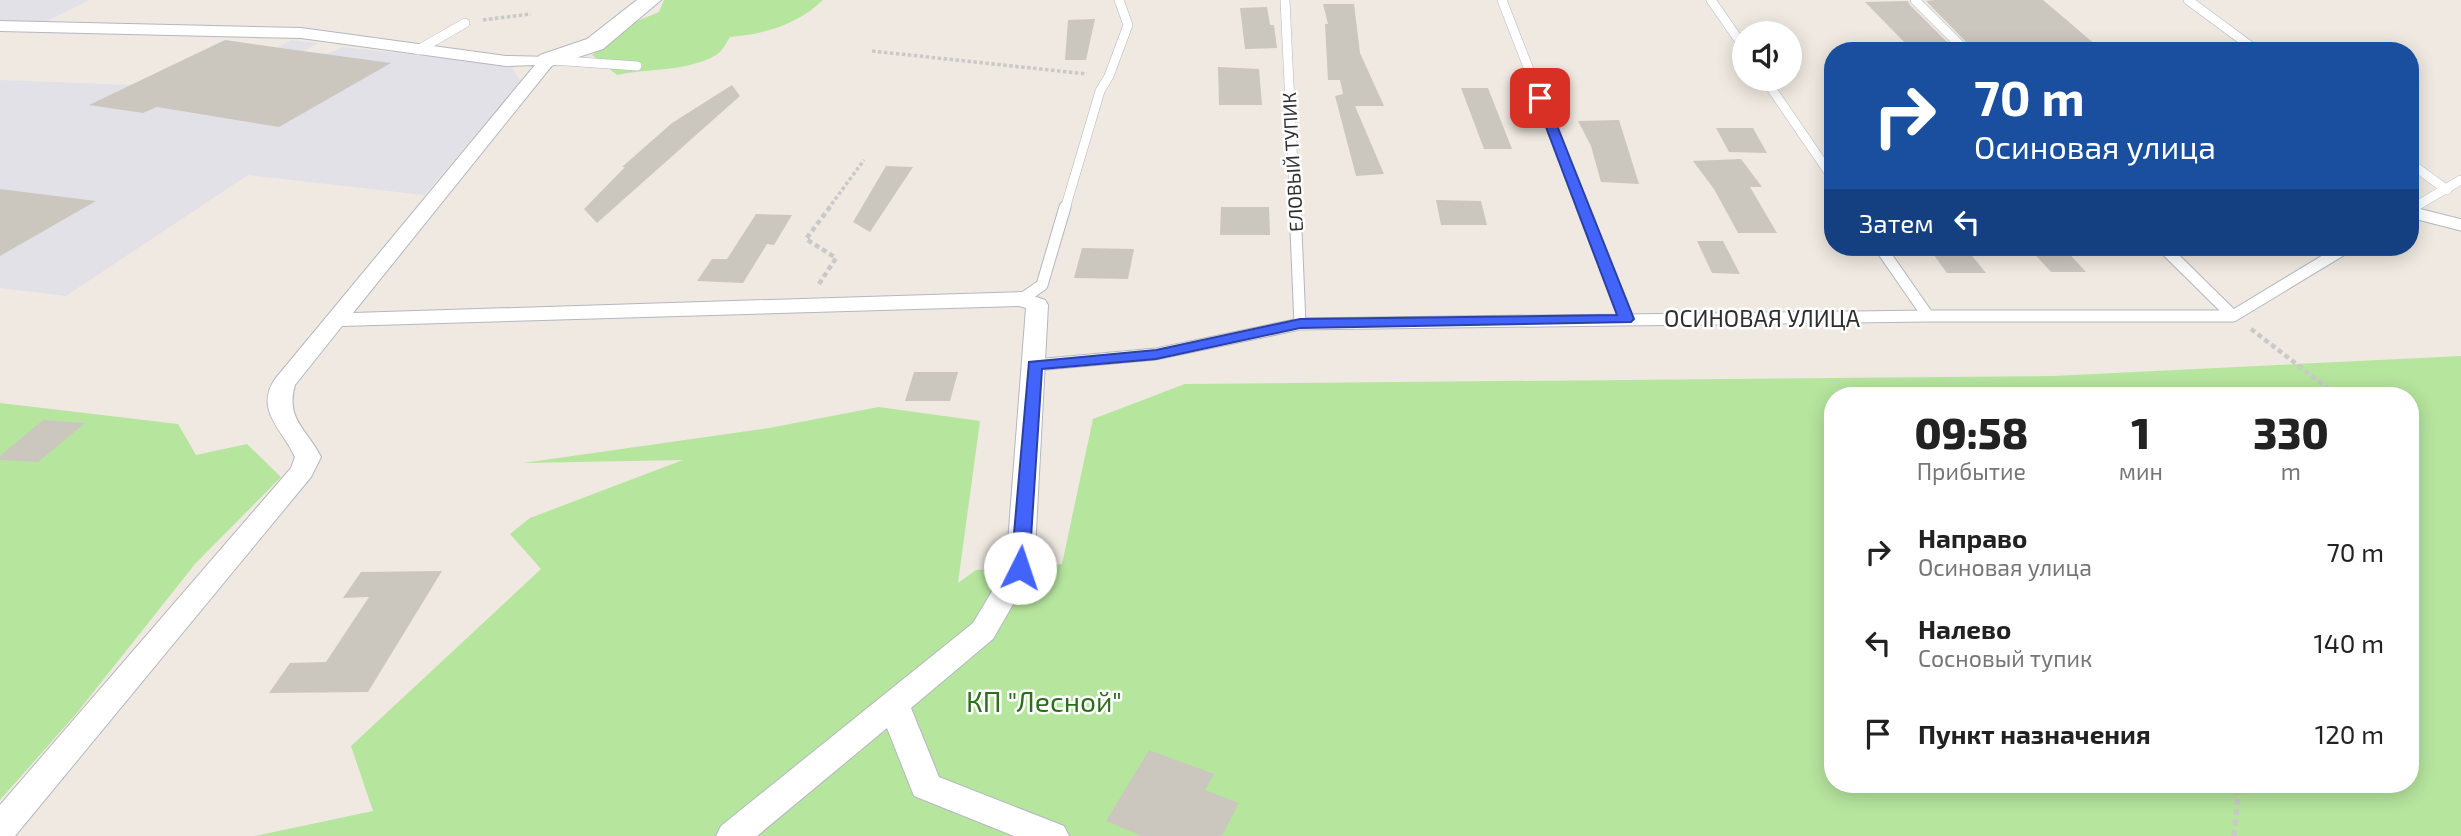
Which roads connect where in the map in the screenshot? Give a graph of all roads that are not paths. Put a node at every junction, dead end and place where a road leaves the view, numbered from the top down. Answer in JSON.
{"nodes":[{"id":1,"x":650,"y":0,"type":"edge"},
{"id":2,"x":1119,"y":0,"type":"edge"},
{"id":3,"x":1285,"y":0,"type":"edge"},
{"id":4,"x":1502,"y":0,"type":"edge"},
{"id":5,"x":1711,"y":0,"type":"edge"},
{"id":6,"x":1915,"y":0,"type":"edge"},
{"id":7,"x":2188,"y":0,"type":"edge"},
{"id":8,"x":465,"y":23,"type":"road end"},
{"id":9,"x":0,"y":26,"type":"edge"},
{"id":10,"x":1732,"y":30,"type":"edge"},
{"id":11,"x":1957,"y":42,"type":"edge"},
{"id":12,"x":2245,"y":42,"type":"edge"},
{"id":13,"x":418,"y":50,"type":"junction"},
{"id":14,"x":548,"y":60,"type":"junction"},
{"id":15,"x":637,"y":66,"type":"dead end"},
{"id":16,"x":1773,"y":91,"type":"edge"},
{"id":17,"x":1824,"y":165,"type":"edge"},
{"id":18,"x":2419,"y":170,"type":"edge"},
{"id":19,"x":2461,"y":180,"type":"edge"},
{"id":20,"x":2447,"y":190,"type":"junction"},
{"id":21,"x":2419,"y":206,"type":"edge"},
{"id":22,"x":2419,"y":213,"type":"edge"},
{"id":23,"x":2461,"y":225,"type":"edge"},
{"id":24,"x":1886,"y":256,"type":"edge"},
{"id":25,"x":2172,"y":256,"type":"edge"},
{"id":26,"x":2332,"y":256,"type":"edge"},
{"id":27,"x":1022,"y":299,"type":"junction"},
{"id":28,"x":1928,"y":316,"type":"junction"},
{"id":29,"x":2233,"y":316,"type":"junction"},
{"id":30,"x":1626,"y":319,"type":"junction"},
{"id":31,"x":335,"y":320,"type":"junction"},
{"id":32,"x":1300,"y":324,"type":"junction"},
{"id":33,"x":1035,"y":365,"type":"junction"},
{"id":34,"x":894,"y":705,"type":"junction"},
{"id":35,"x":0,"y":830,"type":"edge"},
{"id":36,"x":733,"y":836,"type":"edge"},
{"id":37,"x":1052,"y":836,"type":"edge"}],
"edges":[{"from":1,"to":14,"type":"street"},
{"from":2,"to":27,"type":"lane"},
{"from":3,"to":32,"type":"lane","name":"ЕЛОВЫЙ ТУПИК"},
{"from":4,"to":30,"type":"lane"},
{"from":5,"to":10,"type":"lane"},
{"from":6,"to":11,"type":"lane"},
{"from":7,"to":12,"type":"lane"},
{"from":8,"to":13,"type":"lane"},
{"from":9,"to":13,"type":"street"},
{"from":13,"to":14,"type":"street"},
{"from":14,"to":15,"type":"lane"},
{"from":14,"to":31,"type":"street"},
{"from":16,"to":17,"type":"lane"},
{"from":18,"to":20,"type":"lane"},
{"from":19,"to":20,"type":"lane"},
{"from":20,"to":21,"type":"lane"},
{"from":22,"to":23,"type":"lane"},
{"from":24,"to":28,"type":"lane"},
{"from":25,"to":29,"type":"lane"},
{"from":26,"to":29,"type":"lane"},
{"from":27,"to":31,"type":"street"},
{"from":27,"to":33,"type":"street"},
{"from":28,"to":29,"type":"lane","name":"ОСИНОВАЯ УЛИЦА"},
{"from":28,"to":30,"type":"lane","name":"ОСИНОВАЯ УЛИЦА"},
{"from":30,"to":32,"type":"lane","name":"ОСИНОВАЯ УЛИЦА"},
{"from":31,"to":35,"type":"street"},
{"from":32,"to":33,"type":"lane","name":"ОСИНОВАЯ УЛИЦА"},
{"from":33,"to":34,"type":"street"},
{"from":34,"to":36,"type":"street"},
{"from":34,"to":37,"type":"street"}]}
